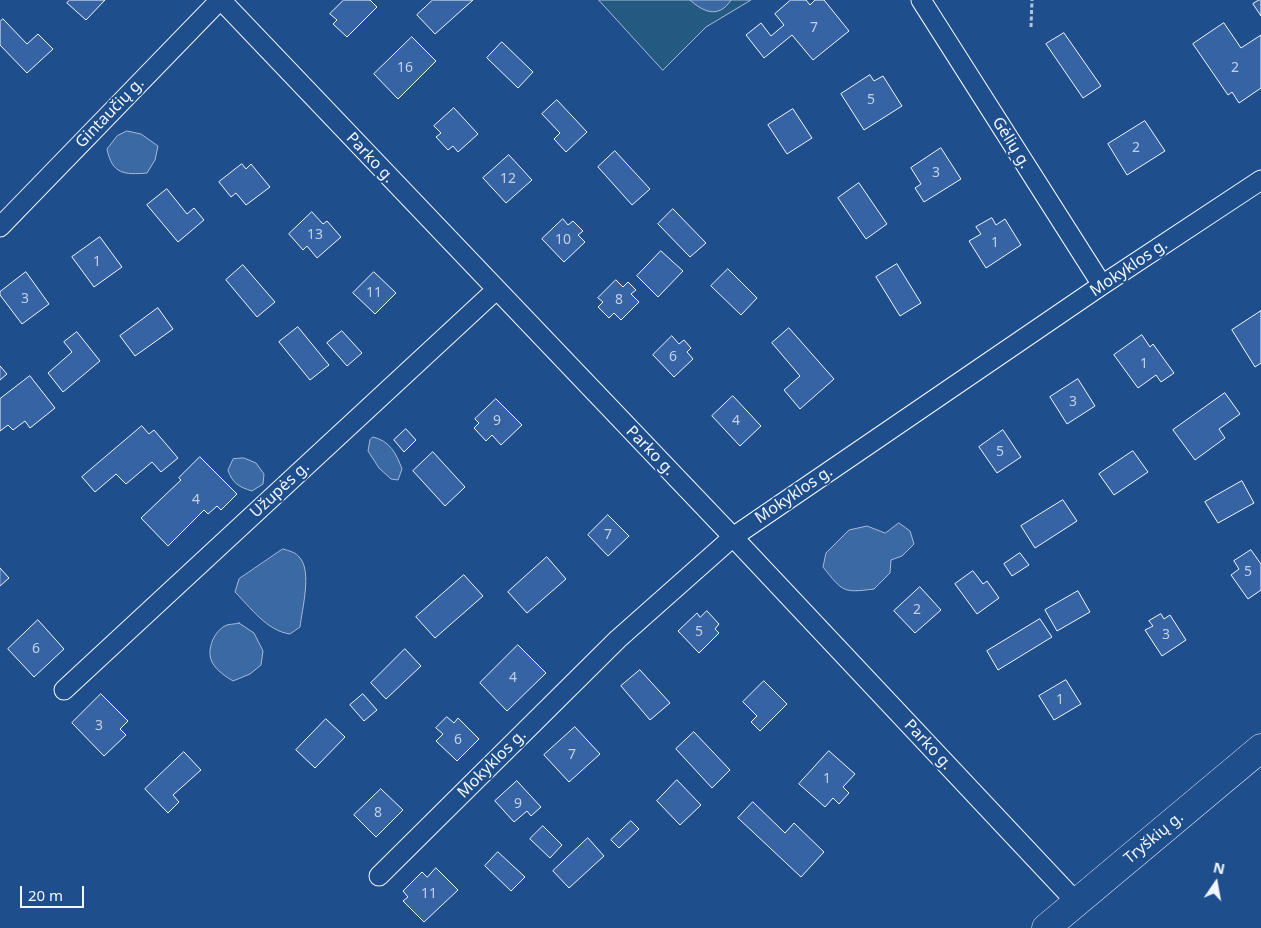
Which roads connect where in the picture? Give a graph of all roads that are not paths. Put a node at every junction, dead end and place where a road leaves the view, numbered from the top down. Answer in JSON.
{"nodes":[{"id":1,"x":221,"y":0,"type":"edge"},
{"id":2,"x":921,"y":0,"type":"edge"},
{"id":3,"x":1261,"y":180,"type":"edge"},
{"id":4,"x":0,"y":227,"type":"edge"},
{"id":5,"x":1102,"y":285,"type":"junction"},
{"id":6,"x":496,"y":290,"type":"junction"},
{"id":7,"x":732,"y":537,"type":"junction"},
{"id":8,"x":64,"y":690,"type":"dead end"},
{"id":9,"x":1261,"y":748,"type":"edge"},
{"id":10,"x":379,"y":876,"type":"dead end"},
{"id":11,"x":1077,"y":903,"type":"junction"},
{"id":12,"x":1046,"y":928,"type":"edge"}],
"edges":[{"from":1,"to":4,"type":"street","name":"Gintaučių g."},
{"from":1,"to":6,"type":"street","name":"Parko g."},
{"from":2,"to":5,"type":"street","name":"Gėlių g."},
{"from":3,"to":5,"type":"street","name":"Mokyklos g."},
{"from":5,"to":7,"type":"street","name":"Mokyklos g."},
{"from":6,"to":7,"type":"street","name":"Parko g."},
{"from":6,"to":8,"type":"street","name":"Užupės g."},
{"from":7,"to":10,"type":"street","name":"Mokyklos g."},
{"from":7,"to":11,"type":"street","name":"Parko g."},
{"from":9,"to":11,"type":"main road","name":"Tryškių g."},
{"from":11,"to":12,"type":"main road","name":"Tryškių g."}]}
